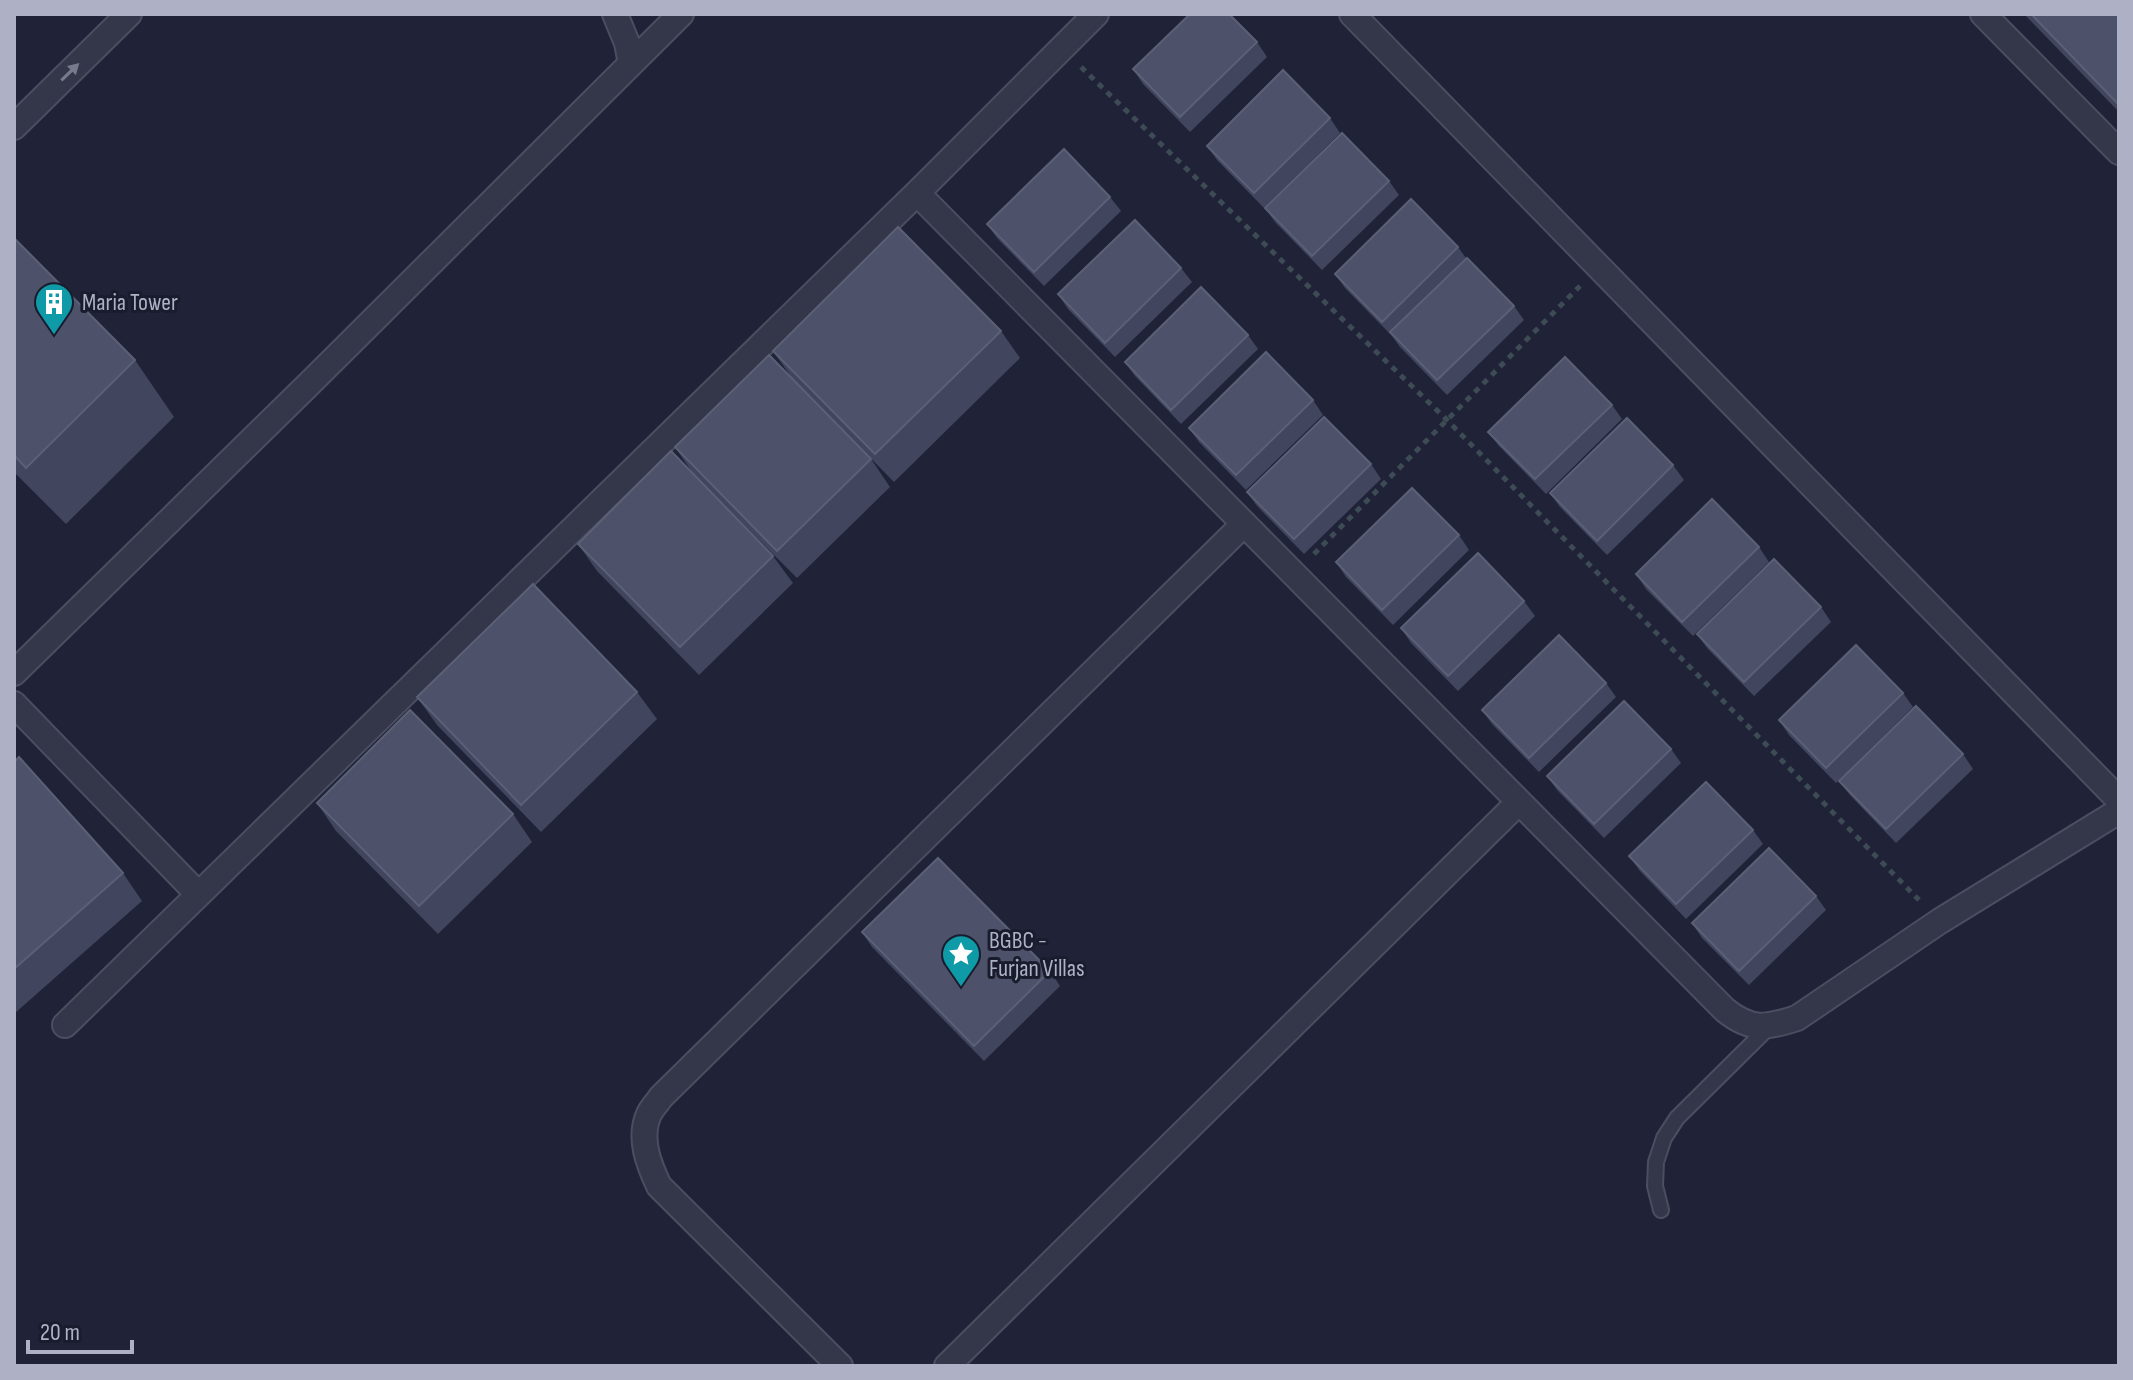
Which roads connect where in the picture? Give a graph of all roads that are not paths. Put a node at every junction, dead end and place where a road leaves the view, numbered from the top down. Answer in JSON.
{"nodes":[{"id":1,"x":129,"y":14,"type":"edge"},
{"id":2,"x":615,"y":14,"type":"edge"},
{"id":3,"x":681,"y":14,"type":"edge"},
{"id":4,"x":1096,"y":14,"type":"edge"},
{"id":5,"x":1352,"y":14,"type":"edge"},
{"id":6,"x":1983,"y":14,"type":"edge"},
{"id":7,"x":631,"y":64,"type":"junction"},
{"id":8,"x":14,"y":127,"type":"edge"},
{"id":9,"x":2119,"y":152,"type":"edge"},
{"id":10,"x":917,"y":193,"type":"junction"},
{"id":11,"x":1244,"y":524,"type":"junction"},
{"id":12,"x":14,"y":673,"type":"edge"},
{"id":13,"x":14,"y":704,"type":"edge"},
{"id":14,"x":2119,"y":800,"type":"edge"},
{"id":15,"x":1519,"y":802,"type":"junction"},
{"id":16,"x":2119,"y":811,"type":"edge"},
{"id":17,"x":198,"y":894,"type":"junction"},
{"id":18,"x":65,"y":1025,"type":"dead end"},
{"id":19,"x":1770,"y":1026,"type":"junction"},
{"id":20,"x":1661,"y":1210,"type":"dead end"},
{"id":21,"x":840,"y":1366,"type":"edge"},
{"id":22,"x":947,"y":1366,"type":"edge"}],
"edges":[{"from":8,"to":1,"type":"street","one_way":true},
{"from":2,"to":7,"type":"street"},
{"from":3,"to":7,"type":"street"},
{"from":4,"to":10,"type":"street"},
{"from":5,"to":14,"type":"street"},
{"from":6,"to":9,"type":"street"},
{"from":7,"to":12,"type":"street"},
{"from":10,"to":11,"type":"street"},
{"from":10,"to":17,"type":"street"},
{"from":11,"to":15,"type":"street"},
{"from":11,"to":21,"type":"street"},
{"from":13,"to":17,"type":"street"},
{"from":15,"to":19,"type":"street"},
{"from":15,"to":22,"type":"street"},
{"from":16,"to":19,"type":"street"},
{"from":17,"to":18,"type":"street"},
{"from":19,"to":20,"type":"lane"}]}
